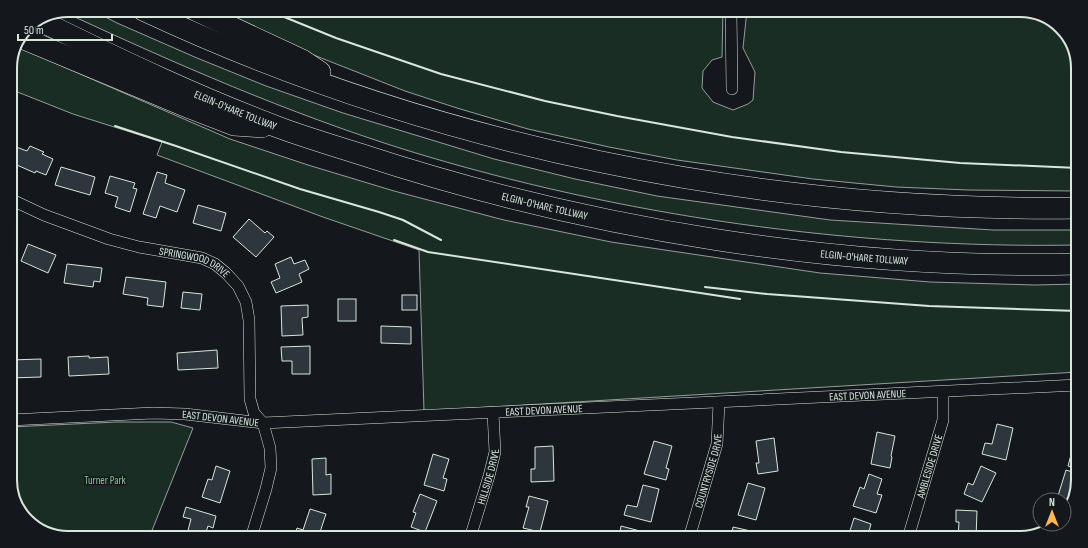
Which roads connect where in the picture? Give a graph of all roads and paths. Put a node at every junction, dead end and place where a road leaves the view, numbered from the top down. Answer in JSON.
{"nodes":[{"id":1,"x":159,"y":17,"type":"edge"},
{"id":2,"x":210,"y":17,"type":"edge"},
{"id":3,"x":731,"y":17,"type":"edge"},
{"id":4,"x":45,"y":23,"type":"edge"},
{"id":5,"x":26,"y":40,"type":"edge"},
{"id":6,"x":732,"y":89,"type":"dead end"},
{"id":7,"x":354,"y":94,"type":"junction"},
{"id":8,"x":284,"y":129,"type":"junction"},
{"id":9,"x":17,"y":202,"type":"edge"},
{"id":10,"x":1071,"y":208,"type":"edge"},
{"id":11,"x":1071,"y":264,"type":"edge"},
{"id":12,"x":1071,"y":385,"type":"edge"},
{"id":13,"x":942,"y":392,"type":"junction"},
{"id":14,"x":719,"y":403,"type":"junction"},
{"id":15,"x":493,"y":413,"type":"junction"},
{"id":16,"x":17,"y":420,"type":"edge"},
{"id":17,"x":263,"y":423,"type":"junction"},
{"id":18,"x":253,"y":531,"type":"edge"},
{"id":19,"x":472,"y":531,"type":"edge"},
{"id":20,"x":691,"y":531,"type":"edge"},
{"id":21,"x":910,"y":531,"type":"edge"}],
"edges":[{"from":1,"to":7,"type":"highway"},
{"from":2,"to":7,"type":"highway"},
{"from":3,"to":6,"type":"street"},
{"from":4,"to":8,"type":"highway","name":"ELGIN-O'HARE TOLLWAY"},
{"from":5,"to":8,"type":"highway"},
{"from":7,"to":10,"type":"highway"},
{"from":8,"to":11,"type":"highway","name":"ELGIN-O'HARE TOLLWAY"},
{"from":9,"to":17,"type":"street","name":"SPRINGWOOD DRIVE"},
{"from":12,"to":13,"type":"street","name":"EAST DEVON AVENUE"},
{"from":13,"to":14,"type":"street","name":"EAST DEVON AVENUE"},
{"from":13,"to":21,"type":"street","name":"AMBLESIDE DRIVE"},
{"from":14,"to":15,"type":"street","name":"EAST DEVON AVENUE"},
{"from":14,"to":20,"type":"street","name":"COUNTRYSIDE DRIVE"},
{"from":15,"to":17,"type":"street","name":"EAST DEVON AVENUE"},
{"from":15,"to":19,"type":"street","name":"HILLSIDE DRIVE"},
{"from":16,"to":17,"type":"street","name":"EAST DEVON AVENUE"},
{"from":17,"to":18,"type":"street","name":"SPRINGWOOD DRIVE"}]}
